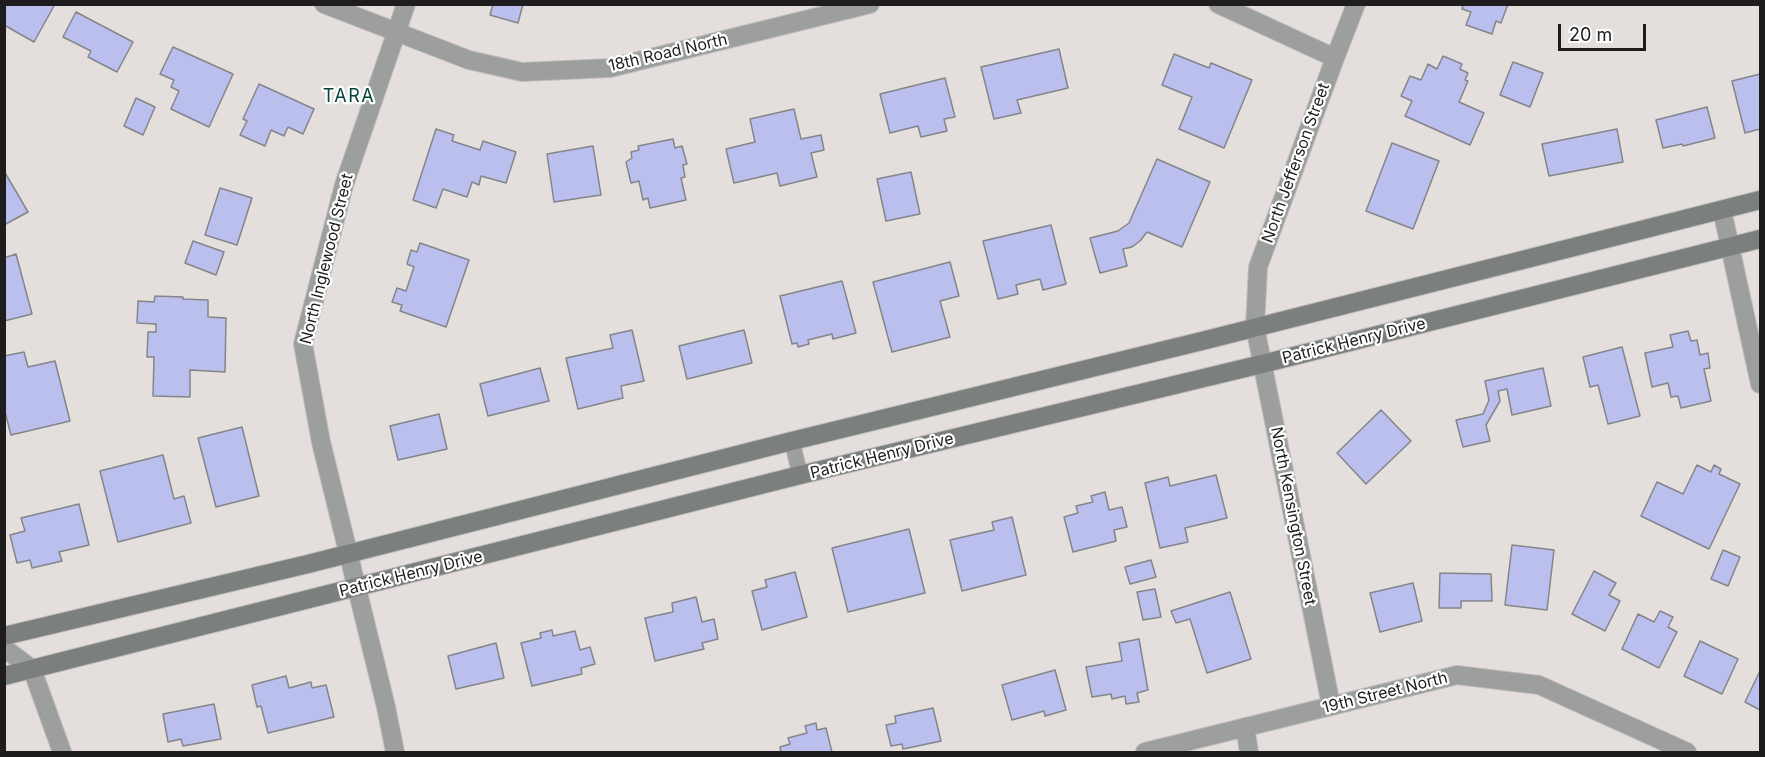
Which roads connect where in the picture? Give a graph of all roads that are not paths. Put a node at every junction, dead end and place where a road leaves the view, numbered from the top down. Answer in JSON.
{"nodes":[{"id":1,"x":324,"y":4,"type":"edge"},
{"id":2,"x":406,"y":4,"type":"edge"},
{"id":3,"x":870,"y":4,"type":"edge"},
{"id":4,"x":1218,"y":4,"type":"edge"},
{"id":5,"x":1356,"y":4,"type":"edge"},
{"id":6,"x":397,"y":33,"type":"junction"},
{"id":7,"x":1335,"y":58,"type":"junction"},
{"id":8,"x":1761,"y":200,"type":"edge"},
{"id":9,"x":1722,"y":210,"type":"junction"},
{"id":10,"x":1761,"y":239,"type":"edge"},
{"id":11,"x":1730,"y":246,"type":"junction"},
{"id":12,"x":1255,"y":327,"type":"junction"},
{"id":13,"x":1262,"y":364,"type":"junction"},
{"id":14,"x":1761,"y":384,"type":"edge"},
{"id":15,"x":792,"y":441,"type":"junction"},
{"id":16,"x":800,"y":475,"type":"junction"},
{"id":17,"x":349,"y":553,"type":"junction"},
{"id":18,"x":357,"y":588,"type":"junction"},
{"id":19,"x":4,"y":636,"type":"edge"},
{"id":20,"x":4,"y":648,"type":"edge"},
{"id":21,"x":32,"y":669,"type":"junction"},
{"id":22,"x":4,"y":676,"type":"edge"},
{"id":23,"x":1331,"y":705,"type":"junction"},
{"id":24,"x":1245,"y":727,"type":"junction"},
{"id":25,"x":62,"y":753,"type":"edge"},
{"id":26,"x":394,"y":753,"type":"edge"},
{"id":27,"x":1145,"y":753,"type":"edge"},
{"id":28,"x":1249,"y":753,"type":"edge"},
{"id":29,"x":1687,"y":753,"type":"edge"}],
"edges":[{"from":1,"to":6,"type":"street"},
{"from":2,"to":6,"type":"street","name":"North Inglewood Street"},
{"from":3,"to":6,"type":"street","name":"18th Road North"},
{"from":4,"to":7,"type":"street"},
{"from":5,"to":7,"type":"street","name":"North Jefferson Street"},
{"from":6,"to":17,"type":"street","name":"North Inglewood Street"},
{"from":7,"to":12,"type":"street","name":"North Jefferson Street"},
{"from":8,"to":9,"type":"street"},
{"from":9,"to":11,"type":"street"},
{"from":9,"to":12,"type":"street"},
{"from":10,"to":11,"type":"street","name":"Patrick Henry Drive"},
{"from":11,"to":13,"type":"street","name":"Patrick Henry Drive"},
{"from":11,"to":14,"type":"street"},
{"from":12,"to":13,"type":"street","name":"North Kensington Street"},
{"from":12,"to":15,"type":"street"},
{"from":13,"to":16,"type":"street","name":"Patrick Henry Drive"},
{"from":13,"to":23,"type":"street","name":"North Kensington Street"},
{"from":15,"to":16,"type":"lane"},
{"from":15,"to":17,"type":"street"},
{"from":16,"to":18,"type":"street","name":"Patrick Henry Drive"},
{"from":17,"to":18,"type":"street","name":"North Inglewood Street"},
{"from":17,"to":19,"type":"street"},
{"from":18,"to":21,"type":"street","name":"Patrick Henry Drive"},
{"from":18,"to":26,"type":"street","name":"North Inglewood Street"},
{"from":20,"to":21,"type":"street"},
{"from":21,"to":22,"type":"street","name":"Patrick Henry Drive"},
{"from":21,"to":25,"type":"street"},
{"from":23,"to":24,"type":"street","name":"19th Street North"},
{"from":23,"to":29,"type":"street","name":"19th Street North"},
{"from":24,"to":27,"type":"street","name":"19th Street North"},
{"from":24,"to":28,"type":"street"}]}
